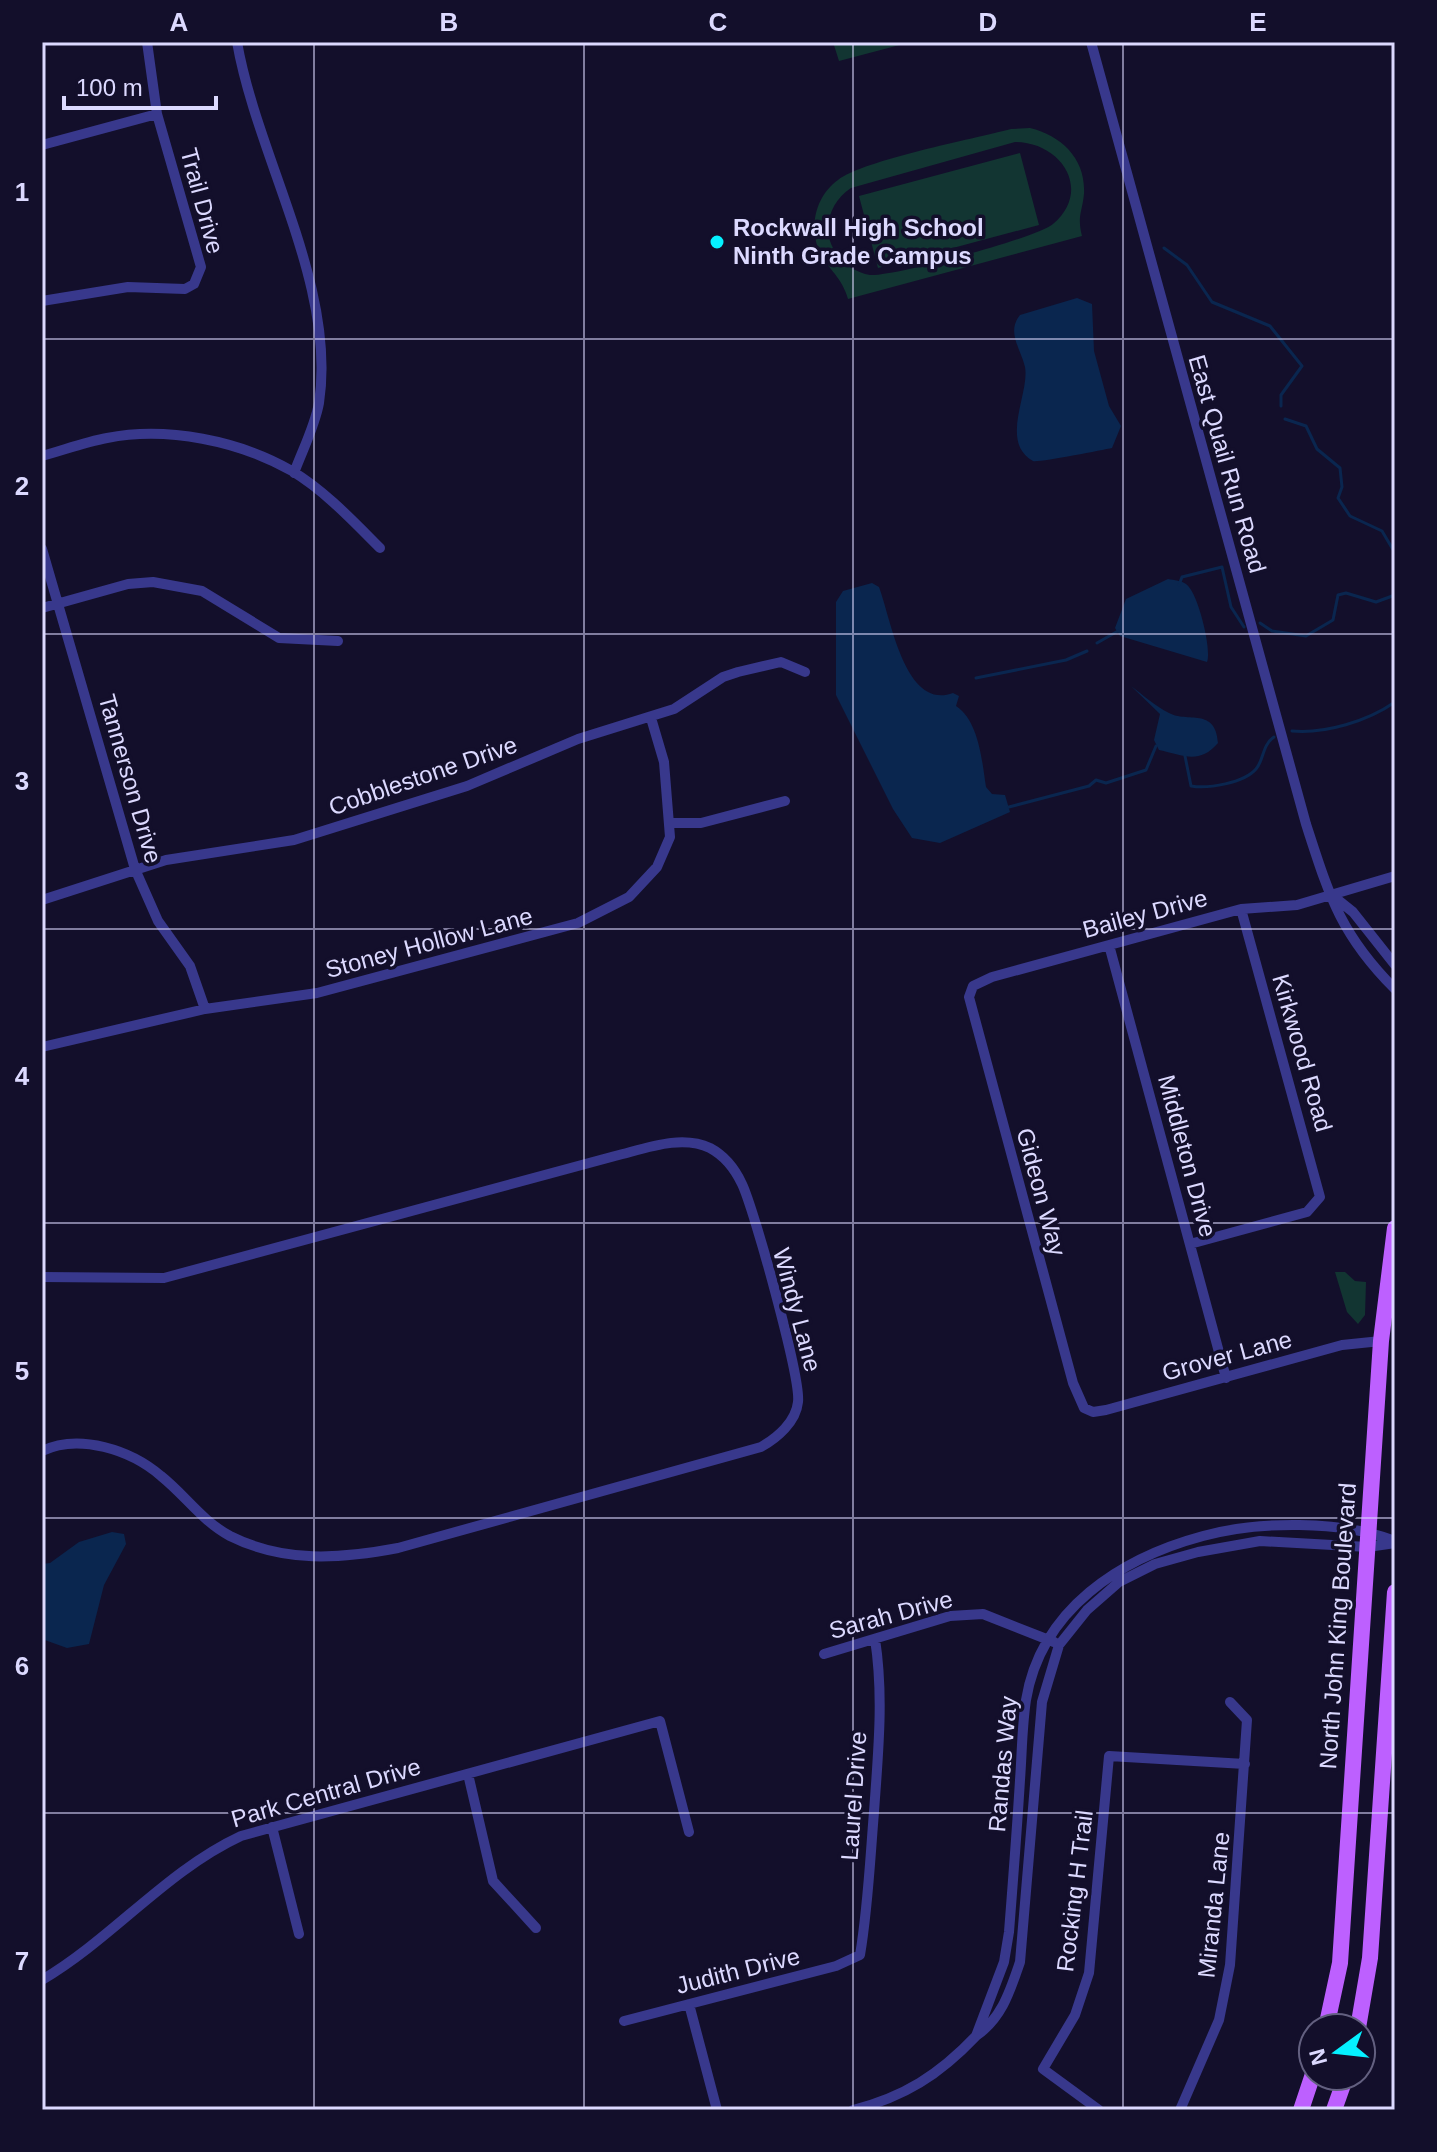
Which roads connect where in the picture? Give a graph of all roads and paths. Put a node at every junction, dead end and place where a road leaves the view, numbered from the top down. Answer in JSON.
{"nodes":[{"id":1,"x":147,"y":42,"type":"edge"},
{"id":2,"x":237,"y":42,"type":"edge"},
{"id":3,"x":1091,"y":42,"type":"edge"},
{"id":4,"x":157,"y":114,"type":"junction"},
{"id":5,"x":42,"y":145,"type":"edge"},
{"id":6,"x":42,"y":301,"type":"edge"},
{"id":7,"x":42,"y":456,"type":"edge"},
{"id":8,"x":294,"y":473,"type":"junction"},
{"id":9,"x":380,"y":548,"type":"dead end"},
{"id":10,"x":42,"y":549,"type":"edge"},
{"id":11,"x":58,"y":604,"type":"junction"},
{"id":12,"x":42,"y":608,"type":"edge"},
{"id":13,"x":338,"y":641,"type":"dead end"},
{"id":14,"x":805,"y":672,"type":"dead end"},
{"id":15,"x":651,"y":718,"type":"junction"},
{"id":16,"x":785,"y":801,"type":"dead end"},
{"id":17,"x":670,"y":823,"type":"junction"},
{"id":18,"x":135,"y":869,"type":"junction"},
{"id":19,"x":1395,"y":876,"type":"edge"},
{"id":20,"x":1331,"y":895,"type":"junction"},
{"id":21,"x":42,"y":900,"type":"edge"},
{"id":22,"x":1241,"y":909,"type":"junction"},
{"id":23,"x":1109,"y":945,"type":"junction"},
{"id":24,"x":1395,"y":965,"type":"edge"},
{"id":25,"x":973,"y":986,"type":"joint"},
{"id":26,"x":1395,"y":989,"type":"edge"},
{"id":27,"x":205,"y":1009,"type":"junction"},
{"id":28,"x":42,"y":1047,"type":"edge"},
{"id":29,"x":1395,"y":1228,"type":"edge"},
{"id":30,"x":1190,"y":1244,"type":"junction"},
{"id":31,"x":42,"y":1277,"type":"edge"},
{"id":32,"x":1381,"y":1341,"type":"junction"},
{"id":33,"x":1226,"y":1378,"type":"junction"},
{"id":34,"x":1084,"y":1408,"type":"joint"},
{"id":35,"x":42,"y":1451,"type":"edge"},
{"id":36,"x":1368,"y":1539,"type":"junction"},
{"id":37,"x":1395,"y":1542,"type":"edge"},
{"id":38,"x":1395,"y":1592,"type":"edge"},
{"id":39,"x":875,"y":1639,"type":"junction"},
{"id":40,"x":1054,"y":1643,"type":"junction"},
{"id":41,"x":824,"y":1654,"type":"dead end"},
{"id":42,"x":1230,"y":1702,"type":"dead end"},
{"id":43,"x":1245,"y":1764,"type":"junction"},
{"id":44,"x":468,"y":1774,"type":"junction"},
{"id":45,"x":272,"y":1827,"type":"junction"},
{"id":46,"x":689,"y":1832,"type":"dead end"},
{"id":47,"x":536,"y":1928,"type":"dead end"},
{"id":48,"x":299,"y":1934,"type":"dead end"},
{"id":49,"x":860,"y":1955,"type":"joint"},
{"id":50,"x":42,"y":1980,"type":"edge"},
{"id":51,"x":689,"y":2004,"type":"junction"},
{"id":52,"x":1329,"y":2012,"type":"edge"},
{"id":53,"x":1361,"y":2012,"type":"edge"},
{"id":54,"x":624,"y":2021,"type":"dead end"},
{"id":55,"x":976,"y":2036,"type":"junction"},
{"id":56,"x":717,"y":2110,"type":"edge"},
{"id":57,"x":853,"y":2110,"type":"edge"},
{"id":58,"x":1099,"y":2110,"type":"edge"},
{"id":59,"x":1180,"y":2110,"type":"edge"}],
"edges":[{"from":1,"to":4,"type":"street","name":"Trail Drive"},
{"from":2,"to":8,"type":"street"},
{"from":3,"to":20,"type":"street","name":"East Quail Run Road"},
{"from":4,"to":5,"type":"street"},
{"from":4,"to":6,"type":"street","name":"Trail Drive"},
{"from":7,"to":8,"type":"street"},
{"from":8,"to":9,"type":"street"},
{"from":10,"to":11,"type":"street","name":"Tannerson Drive"},
{"from":11,"to":12,"type":"street"},
{"from":11,"to":13,"type":"street"},
{"from":11,"to":18,"type":"street","name":"Tannerson Drive"},
{"from":14,"to":15,"type":"street","name":"Cobblestone Drive"},
{"from":15,"to":17,"type":"street","name":"Stoney Hollow Lane"},
{"from":15,"to":18,"type":"street","name":"Cobblestone Drive"},
{"from":16,"to":17,"type":"street"},
{"from":17,"to":27,"type":"street","name":"Stoney Hollow Lane"},
{"from":18,"to":21,"type":"street","name":"Cobblestone Drive"},
{"from":18,"to":27,"type":"street","name":"Tannerson Drive"},
{"from":19,"to":20,"type":"street","name":"Bailey Drive"},
{"from":20,"to":22,"type":"street","name":"Bailey Drive"},
{"from":20,"to":24,"type":"street","name":"East Quail Run Road"},
{"from":20,"to":26,"type":"street","name":"East Quail Run Road"},
{"from":22,"to":23,"type":"street","name":"Bailey Drive"},
{"from":22,"to":30,"type":"street","name":"Kirkwood Road"},
{"from":23,"to":25,"type":"street","name":"Bailey Drive"},
{"from":23,"to":30,"type":"street","name":"Middleton Drive"},
{"from":25,"to":34,"type":"street","name":"Gideon Way"},
{"from":27,"to":28,"type":"street","name":"Stoney Hollow Lane"},
{"from":29,"to":32,"type":"main road","name":"North John King Boulevard"},
{"from":30,"to":33,"type":"street","name":"Middleton Drive"},
{"from":31,"to":35,"type":"street","name":"Windy Lane"},
{"from":32,"to":33,"type":"street","name":"Grover Lane"},
{"from":32,"to":36,"type":"main road","name":"North John King Boulevard"},
{"from":33,"to":34,"type":"street","name":"Grover Lane"},
{"from":36,"to":37,"type":"street","name":"Randas Way"},
{"from":36,"to":40,"type":"street","name":"Randas Way"},
{"from":36,"to":40,"type":"street","name":"Randas Way"},
{"from":36,"to":52,"type":"main road","name":"North John King Boulevard"},
{"from":38,"to":53,"type":"main road"},
{"from":39,"to":40,"type":"street","name":"Sarah Drive"},
{"from":39,"to":41,"type":"street","name":"Sarah Drive"},
{"from":39,"to":49,"type":"street","name":"Laurel Drive"},
{"from":40,"to":55,"type":"street","name":"Randas Way"},
{"from":40,"to":55,"type":"street","name":"Randas Way"},
{"from":42,"to":43,"type":"street","name":"Miranda Lane"},
{"from":43,"to":58,"type":"street","name":"Rocking H Trail"},
{"from":43,"to":59,"type":"street","name":"Miranda Lane"},
{"from":44,"to":45,"type":"street","name":"Park Central Drive"},
{"from":44,"to":46,"type":"street","name":"Park Central Drive"},
{"from":44,"to":47,"type":"street"},
{"from":45,"to":48,"type":"street"},
{"from":45,"to":50,"type":"street","name":"Park Central Drive"},
{"from":49,"to":51,"type":"street","name":"Judith Drive"},
{"from":51,"to":54,"type":"street","name":"Judith Drive"},
{"from":51,"to":56,"type":"street"},
{"from":55,"to":57,"type":"street","name":"Randas Way"}]}
